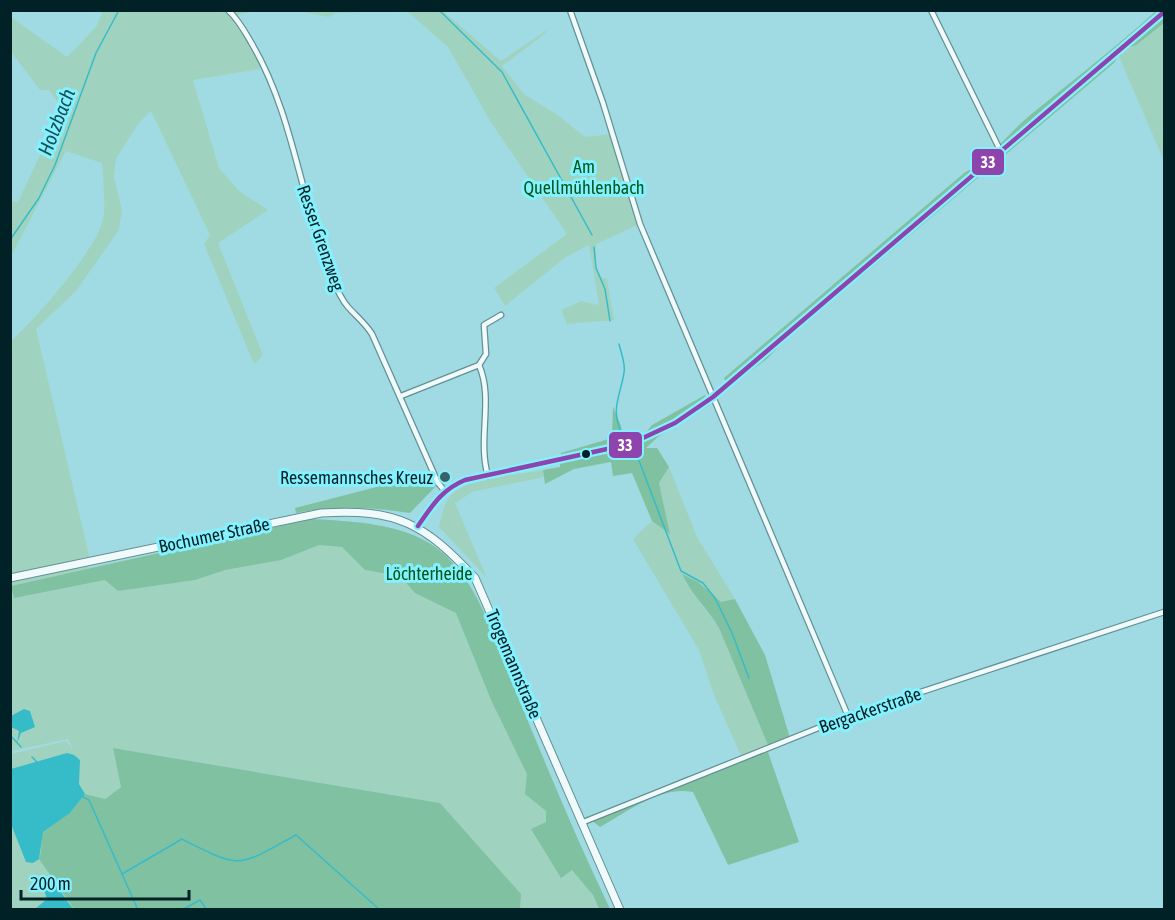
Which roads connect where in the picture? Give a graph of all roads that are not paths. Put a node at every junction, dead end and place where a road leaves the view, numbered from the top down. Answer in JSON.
{"nodes":[{"id":1,"x":228,"y":10,"type":"edge"},
{"id":2,"x":570,"y":10,"type":"edge"},
{"id":3,"x":931,"y":10,"type":"edge"},
{"id":4,"x":1164,"y":12,"type":"edge"},
{"id":5,"x":1001,"y":152,"type":"junction"},
{"id":6,"x":501,"y":315,"type":"dead end"},
{"id":7,"x":479,"y":365,"type":"junction"},
{"id":8,"x":401,"y":396,"type":"junction"},
{"id":9,"x":713,"y":397,"type":"junction"},
{"id":10,"x":488,"y":476,"type":"junction"},
{"id":11,"x":444,"y":490,"type":"junction"},
{"id":12,"x":418,"y":526,"type":"junction"},
{"id":13,"x":10,"y":578,"type":"edge"},
{"id":14,"x":1164,"y":612,"type":"edge"},
{"id":15,"x":848,"y":716,"type":"junction"},
{"id":16,"x":581,"y":823,"type":"junction"},
{"id":17,"x":620,"y":909,"type":"edge"}],
"edges":[{"from":1,"to":8,"type":"street","name":"Resser Grenzweg"},
{"from":2,"to":9,"type":"street"},
{"from":3,"to":5,"type":"street"},
{"from":4,"to":5,"type":"main road"},
{"from":5,"to":9,"type":"main road"},
{"from":6,"to":7,"type":"street"},
{"from":7,"to":8,"type":"street"},
{"from":7,"to":10,"type":"street"},
{"from":8,"to":11,"type":"street","name":"Resser Grenzweg"},
{"from":9,"to":10,"type":"main road"},
{"from":9,"to":15,"type":"street"},
{"from":10,"to":11,"type":"main road"},
{"from":11,"to":12,"type":"main road"},
{"from":12,"to":13,"type":"main road","name":"Bochumer Straße"},
{"from":12,"to":16,"type":"main road","name":"Trogemannstraße"},
{"from":14,"to":15,"type":"street","name":"Bergackerstraße"},
{"from":15,"to":16,"type":"street","name":"Bergackerstraße"},
{"from":16,"to":17,"type":"main road","name":"Trogemannstraße"}]}
